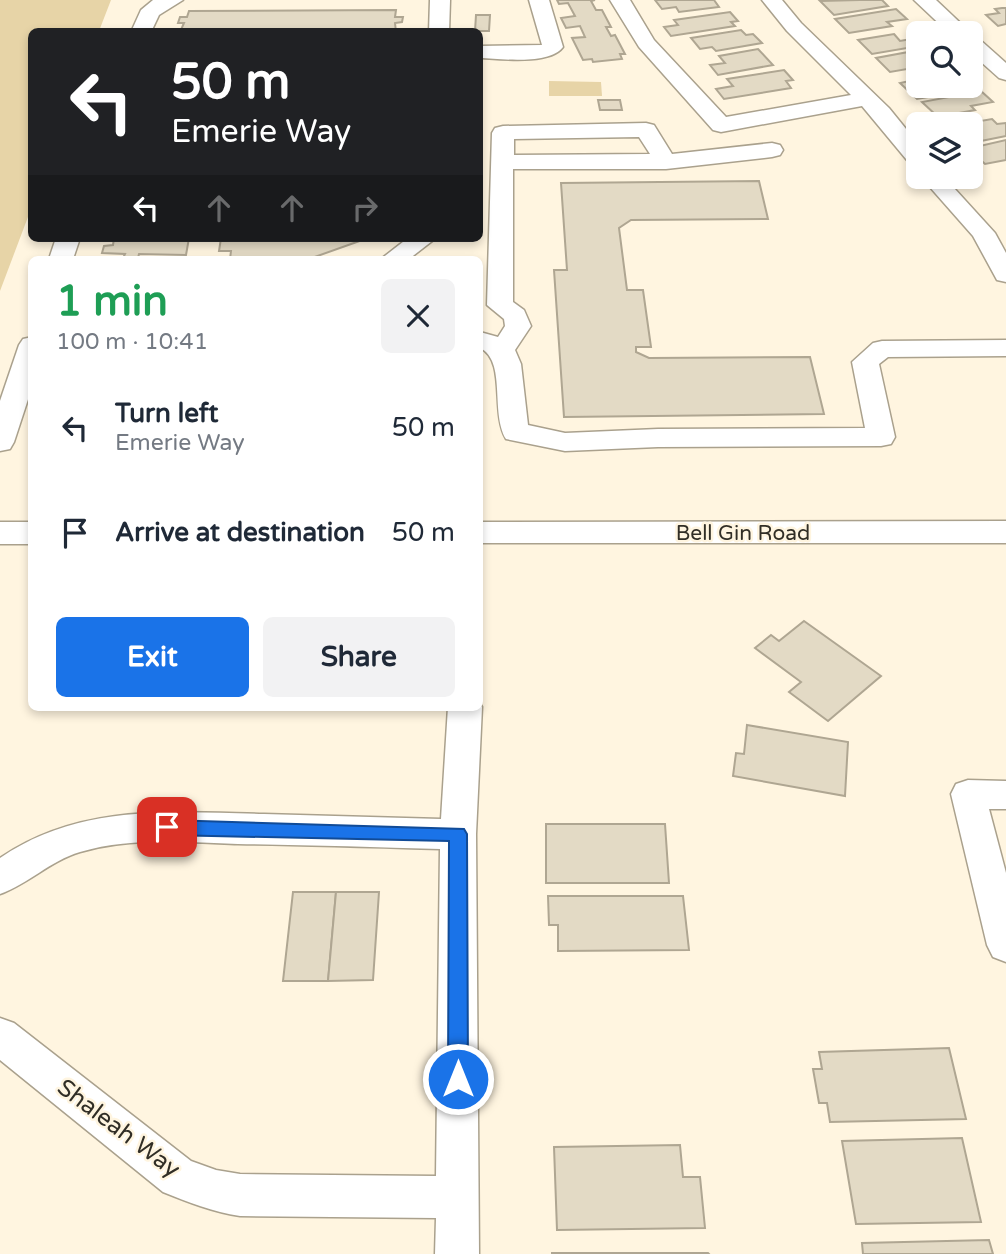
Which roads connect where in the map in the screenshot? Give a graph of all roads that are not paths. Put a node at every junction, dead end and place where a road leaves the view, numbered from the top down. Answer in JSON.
{"nodes":[{"id":1,"x":173,"y":0,"type":"edge"},
{"id":2,"x":440,"y":0,"type":"edge"},
{"id":3,"x":539,"y":0,"type":"edge"},
{"id":4,"x":620,"y":0,"type":"edge"},
{"id":5,"x":772,"y":0,"type":"edge"},
{"id":6,"x":924,"y":0,"type":"edge"},
{"id":7,"x":948,"y":21,"type":"edge"},
{"id":8,"x":142,"y":28,"type":"edge"},
{"id":9,"x":439,"y":28,"type":"edge"},
{"id":10,"x":483,"y":52,"type":"edge"},
{"id":11,"x":983,"y":54,"type":"edge"},
{"id":12,"x":1006,"y":74,"type":"edge"},
{"id":13,"x":866,"y":99,"type":"junction"},
{"id":14,"x":906,"y":144,"type":"edge"},
{"id":15,"x":772,"y":150,"type":"dead end"},
{"id":16,"x":502,"y":162,"type":"junction"},
{"id":17,"x":666,"y":162,"type":"junction"},
{"id":18,"x":943,"y":189,"type":"edge"},
{"id":19,"x":418,"y":242,"type":"edge"},
{"id":20,"x":397,"y":256,"type":"edge"},
{"id":21,"x":1006,"y":275,"type":"edge"},
{"id":22,"x":488,"y":328,"type":"edge"},
{"id":23,"x":1006,"y":348,"type":"edge"},
{"id":24,"x":28,"y":357,"type":"edge"},
{"id":25,"x":0,"y":442,"type":"edge"},
{"id":26,"x":1006,"y":532,"type":"edge"},
{"id":27,"x":0,"y":533,"type":"edge"},
{"id":28,"x":28,"y":533,"type":"edge"},
{"id":29,"x":483,"y":533,"type":"edge"},
{"id":30,"x":465,"y":711,"type":"edge"},
{"id":31,"x":1006,"y":795,"type":"edge"},
{"id":32,"x":458,"y":834,"type":"junction"},
{"id":33,"x":0,"y":878,"type":"edge"},
{"id":34,"x":1006,"y":945,"type":"edge"},
{"id":35,"x":0,"y":1036,"type":"edge"},
{"id":36,"x":459,"y":1197,"type":"junction"},
{"id":37,"x":457,"y":1254,"type":"edge"}],
"edges":[{"from":1,"to":8,"type":"street"},
{"from":2,"to":9,"type":"street"},
{"from":3,"to":10,"type":"street"},
{"from":4,"to":13,"type":"street"},
{"from":5,"to":13,"type":"street"},
{"from":6,"to":7,"type":"street"},
{"from":11,"to":12,"type":"street"},
{"from":13,"to":14,"type":"street"},
{"from":15,"to":17,"type":"street"},
{"from":16,"to":17,"type":"street"},
{"from":16,"to":17,"type":"street"},
{"from":16,"to":22,"type":"street"},
{"from":18,"to":21,"type":"street"},
{"from":19,"to":20,"type":"street"},
{"from":22,"to":23,"type":"street"},
{"from":24,"to":25,"type":"street"},
{"from":26,"to":29,"type":"street","name":"Bell Gin Road"},
{"from":27,"to":28,"type":"street"},
{"from":30,"to":32,"type":"street"},
{"from":31,"to":34,"type":"street"},
{"from":32,"to":33,"type":"street"},
{"from":32,"to":36,"type":"street"},
{"from":35,"to":36,"type":"street","name":"Shaleah Way"},
{"from":36,"to":37,"type":"street"}]}
